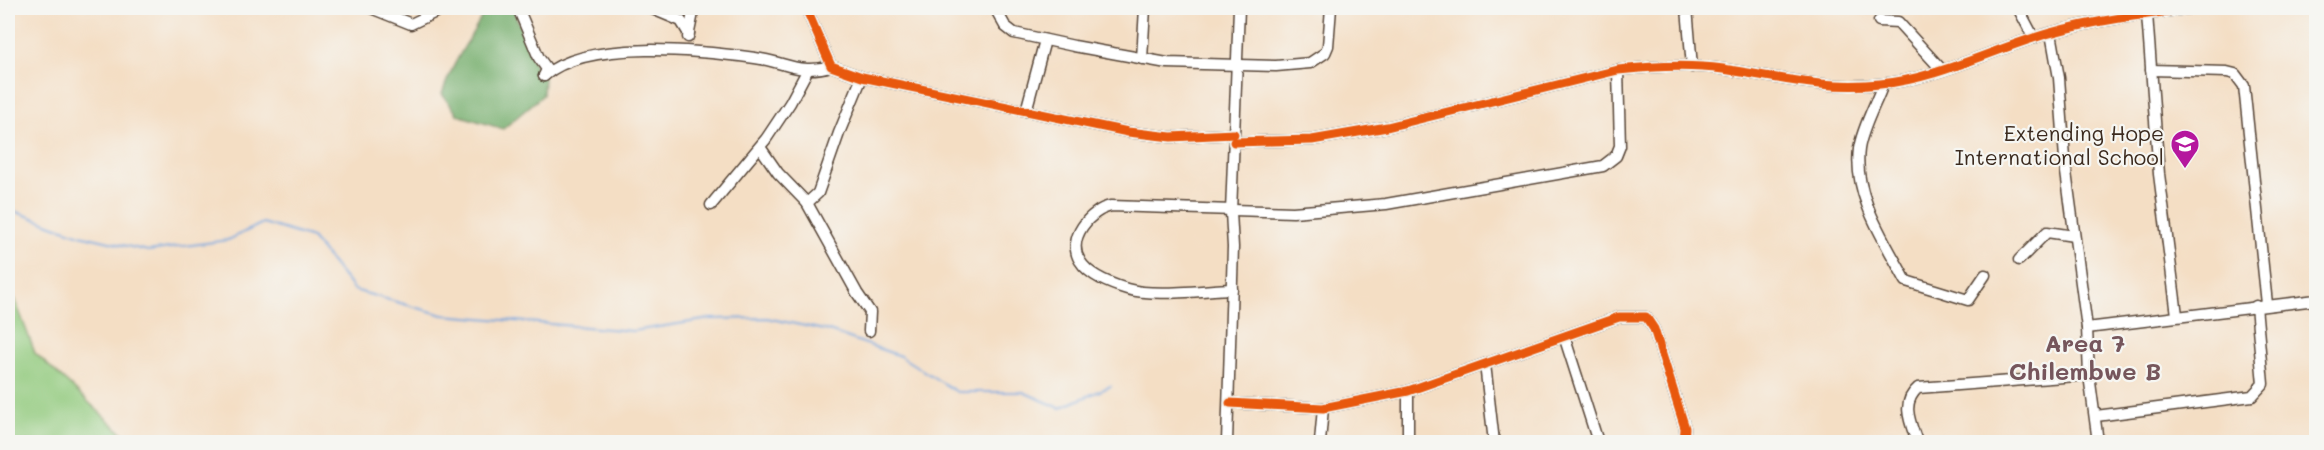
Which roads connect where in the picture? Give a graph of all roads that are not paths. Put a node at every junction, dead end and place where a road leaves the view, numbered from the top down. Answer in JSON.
{"nodes":[{"id":1,"x":371,"y":8,"type":"edge"},
{"id":2,"x":444,"y":8,"type":"edge"},
{"id":3,"x":518,"y":8,"type":"edge"},
{"id":4,"x":650,"y":8,"type":"edge"},
{"id":5,"x":694,"y":8,"type":"edge"},
{"id":6,"x":806,"y":8,"type":"edge"},
{"id":7,"x":995,"y":8,"type":"edge"},
{"id":8,"x":1145,"y":8,"type":"edge"},
{"id":9,"x":1239,"y":8,"type":"edge"},
{"id":10,"x":1331,"y":8,"type":"edge"},
{"id":11,"x":1687,"y":8,"type":"edge"},
{"id":12,"x":2018,"y":8,"type":"edge"},
{"id":13,"x":2193,"y":8,"type":"edge"},
{"id":14,"x":2147,"y":14,"type":"junction"},
{"id":15,"x":1879,"y":21,"type":"dead end"},
{"id":16,"x":2051,"y":33,"type":"junction"},
{"id":17,"x":689,"y":34,"type":"junction"},
{"id":18,"x":2034,"y":38,"type":"junction"},
{"id":19,"x":1045,"y":40,"type":"junction"},
{"id":20,"x":686,"y":49,"type":"junction"},
{"id":21,"x":1142,"y":59,"type":"junction"},
{"id":22,"x":1237,"y":65,"type":"junction"},
{"id":23,"x":831,"y":66,"type":"junction"},
{"id":24,"x":1692,"y":67,"type":"junction"},
{"id":25,"x":1941,"y":69,"type":"junction"},
{"id":26,"x":1618,"y":70,"type":"junction"},
{"id":27,"x":2151,"y":70,"type":"junction"},
{"id":28,"x":807,"y":71,"type":"junction"},
{"id":29,"x":862,"y":77,"type":"junction"},
{"id":30,"x":1883,"y":84,"type":"junction"},
{"id":31,"x":1026,"y":111,"type":"junction"},
{"id":32,"x":1234,"y":138,"type":"junction"},
{"id":33,"x":760,"y":147,"type":"junction"},
{"id":34,"x":807,"y":202,"type":"junction"},
{"id":35,"x":711,"y":205,"type":"dead end"},
{"id":36,"x":1231,"y":212,"type":"junction"},
{"id":37,"x":2074,"y":236,"type":"junction"},
{"id":38,"x":2019,"y":260,"type":"dead end"},
{"id":39,"x":1985,"y":275,"type":"dead end"},
{"id":40,"x":1232,"y":289,"type":"junction"},
{"id":41,"x":2316,"y":300,"type":"edge"},
{"id":42,"x":2262,"y":305,"type":"junction"},
{"id":43,"x":2177,"y":315,"type":"junction"},
{"id":44,"x":2087,"y":328,"type":"junction"},
{"id":45,"x":869,"y":332,"type":"dead end"},
{"id":46,"x":1564,"y":336,"type":"junction"},
{"id":47,"x":1485,"y":364,"type":"junction"},
{"id":48,"x":2089,"y":375,"type":"junction"},
{"id":49,"x":1408,"y":391,"type":"junction"},
{"id":50,"x":1230,"y":403,"type":"junction"},
{"id":51,"x":1323,"y":408,"type":"junction"},
{"id":52,"x":2096,"y":416,"type":"junction"},
{"id":53,"x":1227,"y":442,"type":"edge"},
{"id":54,"x":1320,"y":442,"type":"edge"},
{"id":55,"x":1408,"y":442,"type":"edge"},
{"id":56,"x":1494,"y":442,"type":"edge"},
{"id":57,"x":1598,"y":442,"type":"edge"},
{"id":58,"x":1684,"y":442,"type":"edge"},
{"id":59,"x":1917,"y":442,"type":"edge"},
{"id":60,"x":2098,"y":442,"type":"edge"}],
"edges":[{"from":1,"to":2,"type":"street"},
{"from":3,"to":20,"type":"street"},
{"from":4,"to":17,"type":"street"},
{"from":5,"to":17,"type":"street"},
{"from":6,"to":23,"type":"street"},
{"from":7,"to":19,"type":"street"},
{"from":8,"to":21,"type":"street"},
{"from":9,"to":22,"type":"street"},
{"from":10,"to":22,"type":"street"},
{"from":11,"to":24,"type":"street"},
{"from":12,"to":18,"type":"street"},
{"from":13,"to":14,"type":"street"},
{"from":14,"to":16,"type":"street"},
{"from":14,"to":27,"type":"street"},
{"from":15,"to":25,"type":"street"},
{"from":16,"to":18,"type":"street"},
{"from":16,"to":37,"type":"street"},
{"from":17,"to":20,"type":"street"},
{"from":18,"to":25,"type":"street"},
{"from":19,"to":21,"type":"street"},
{"from":19,"to":31,"type":"street"},
{"from":20,"to":28,"type":"street"},
{"from":21,"to":22,"type":"street"},
{"from":22,"to":32,"type":"street"},
{"from":23,"to":28,"type":"street"},
{"from":23,"to":29,"type":"street"},
{"from":24,"to":26,"type":"street"},
{"from":24,"to":30,"type":"street"},
{"from":25,"to":30,"type":"street"},
{"from":26,"to":32,"type":"street"},
{"from":26,"to":36,"type":"street"},
{"from":27,"to":42,"type":"street"},
{"from":27,"to":43,"type":"street"},
{"from":28,"to":33,"type":"street"},
{"from":29,"to":31,"type":"street"},
{"from":29,"to":34,"type":"street"},
{"from":30,"to":39,"type":"street"},
{"from":31,"to":32,"type":"street"},
{"from":32,"to":36,"type":"street"},
{"from":33,"to":34,"type":"street"},
{"from":33,"to":35,"type":"street"},
{"from":34,"to":45,"type":"street"},
{"from":36,"to":40,"type":"street"},
{"from":36,"to":40,"type":"street"},
{"from":37,"to":38,"type":"street"},
{"from":37,"to":44,"type":"street"},
{"from":40,"to":50,"type":"street"},
{"from":41,"to":42,"type":"street"},
{"from":42,"to":43,"type":"street"},
{"from":42,"to":52,"type":"street"},
{"from":43,"to":44,"type":"street"},
{"from":44,"to":48,"type":"street"},
{"from":46,"to":47,"type":"street"},
{"from":46,"to":57,"type":"street"},
{"from":46,"to":58,"type":"street"},
{"from":47,"to":49,"type":"street"},
{"from":47,"to":56,"type":"street"},
{"from":48,"to":52,"type":"street"},
{"from":48,"to":59,"type":"street"},
{"from":49,"to":51,"type":"street"},
{"from":49,"to":55,"type":"street"},
{"from":50,"to":51,"type":"street"},
{"from":50,"to":53,"type":"street"},
{"from":51,"to":54,"type":"street"},
{"from":52,"to":60,"type":"street"}]}
